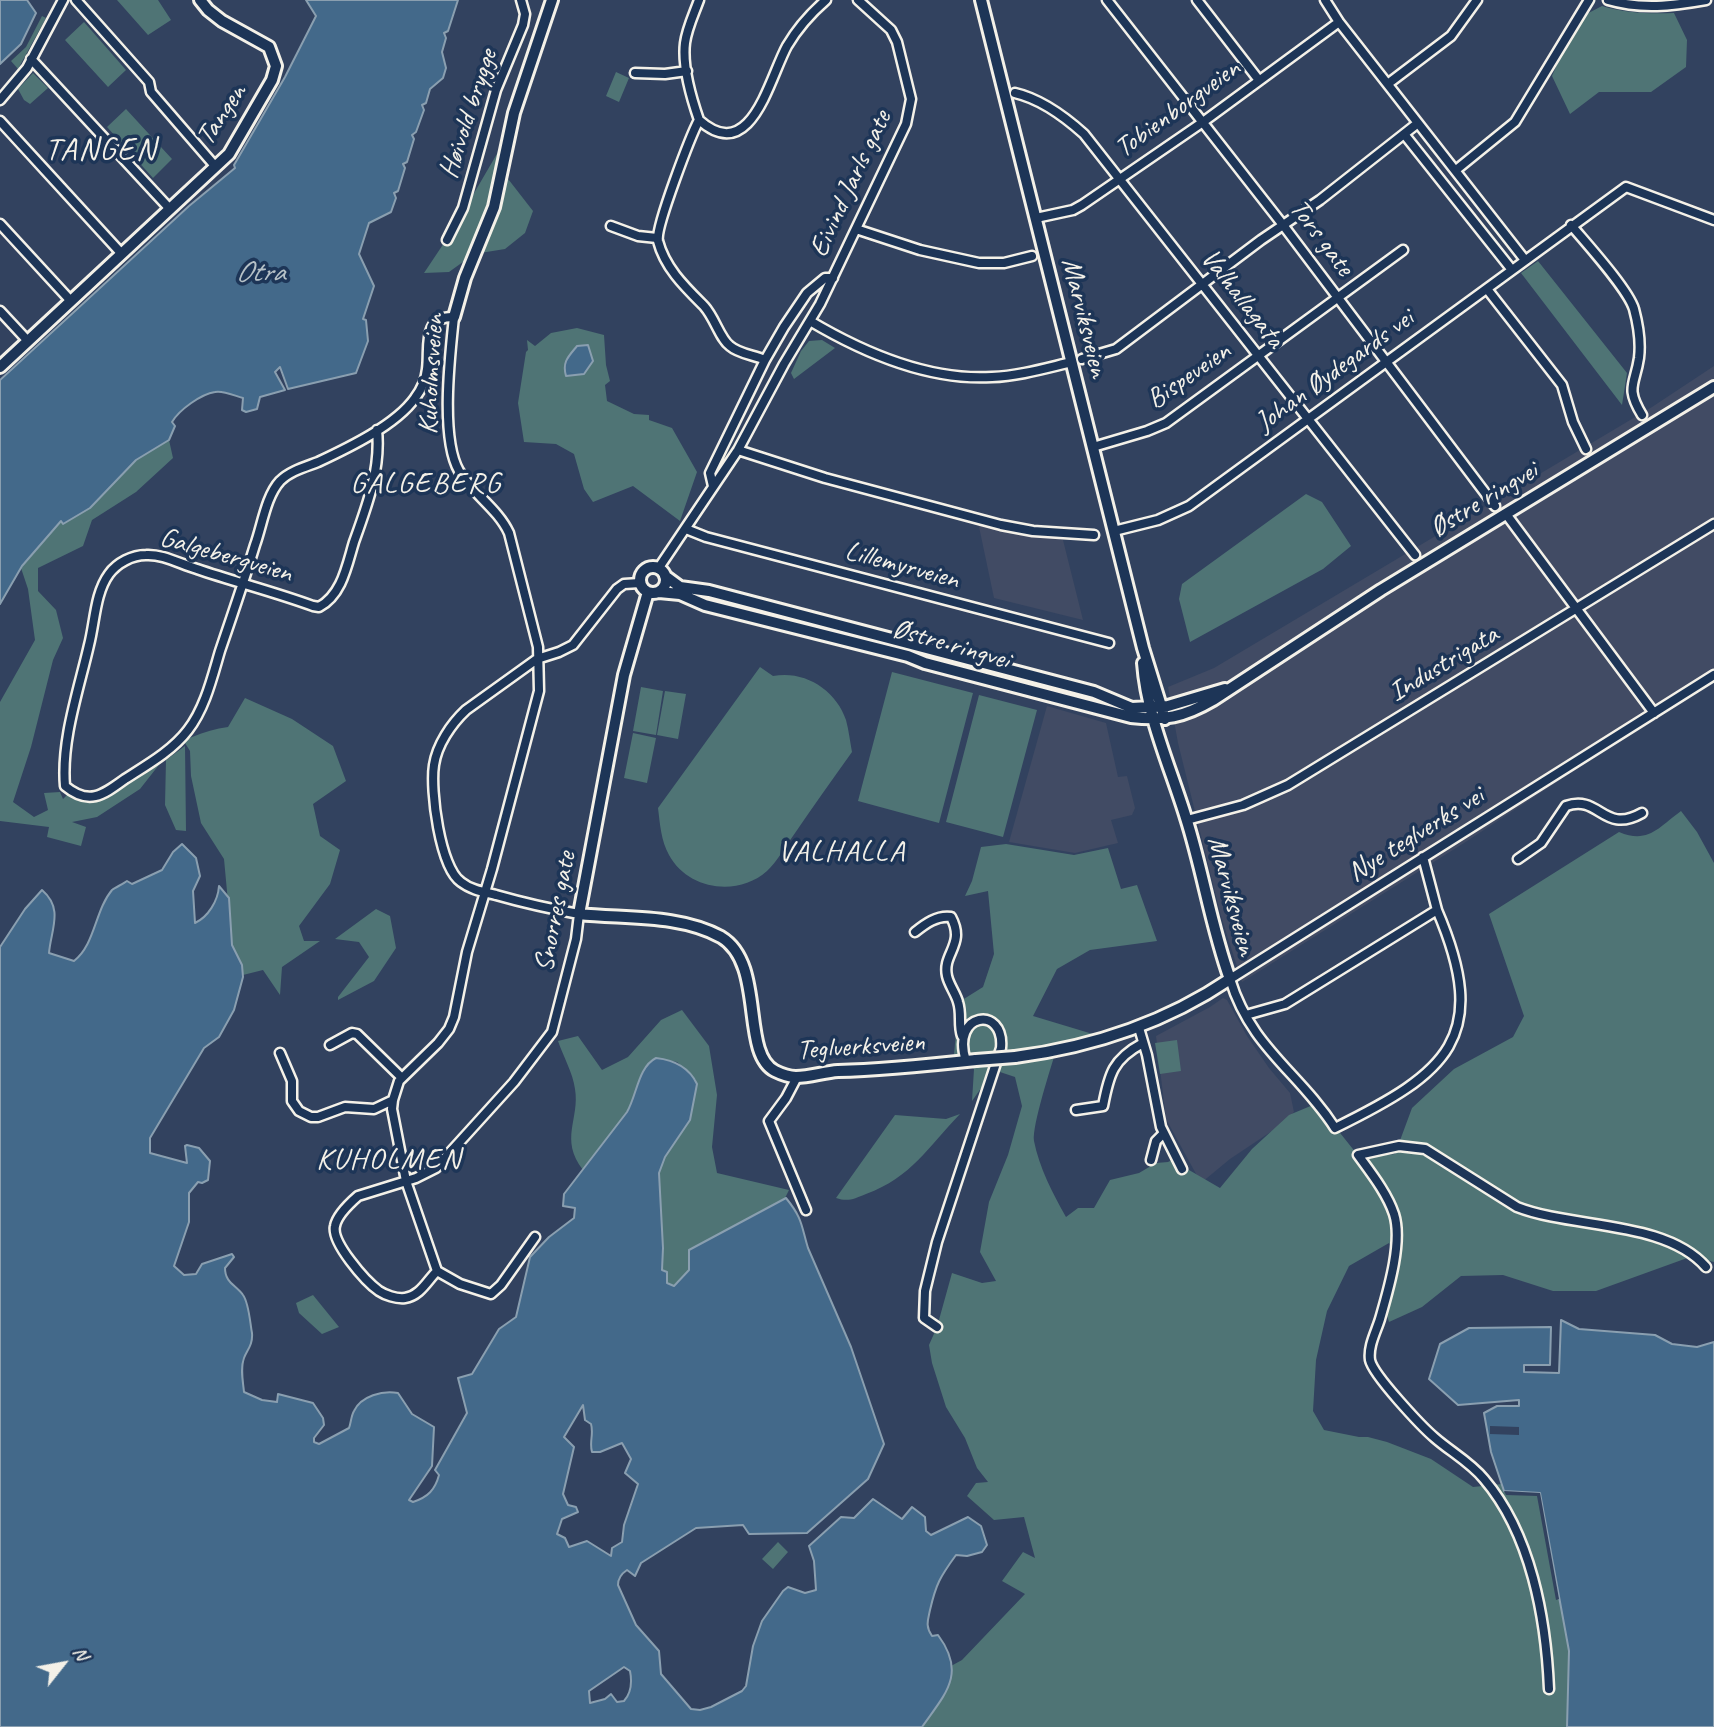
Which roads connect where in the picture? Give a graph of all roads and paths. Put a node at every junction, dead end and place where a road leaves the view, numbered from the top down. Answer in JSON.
{"nodes":[{"id":1,"x":63,"y":0,"type":"edge"},
{"id":2,"x":76,"y":0,"type":"edge"},
{"id":3,"x":201,"y":0,"type":"edge"},
{"id":4,"x":521,"y":0,"type":"edge"},
{"id":5,"x":552,"y":0,"type":"edge"},
{"id":6,"x":699,"y":0,"type":"edge"},
{"id":7,"x":826,"y":0,"type":"edge"},
{"id":8,"x":858,"y":0,"type":"edge"},
{"id":9,"x":981,"y":0,"type":"edge"},
{"id":10,"x":1107,"y":0,"type":"edge"},
{"id":11,"x":1197,"y":0,"type":"edge"},
{"id":12,"x":1325,"y":0,"type":"edge"},
{"id":13,"x":1477,"y":0,"type":"edge"},
{"id":14,"x":1589,"y":0,"type":"edge"},
{"id":15,"x":1608,"y":0,"type":"edge"},
{"id":16,"x":1706,"y":0,"type":"edge"},
{"id":17,"x":1339,"y":22,"type":"junction"},
{"id":18,"x":31,"y":59,"type":"junction"},
{"id":19,"x":687,"y":71,"type":"junction"},
{"id":20,"x":635,"y":73,"type":"dead end"},
{"id":21,"x":1258,"y":79,"type":"junction"},
{"id":22,"x":1389,"y":83,"type":"junction"},
{"id":23,"x":1015,"y":93,"type":"dead end"},
{"id":24,"x":0,"y":100,"type":"edge"},
{"id":25,"x":699,"y":120,"type":"junction"},
{"id":26,"x":0,"y":121,"type":"edge"},
{"id":27,"x":1203,"y":122,"type":"junction"},
{"id":28,"x":1418,"y":122,"type":"junction"},
{"id":29,"x":1404,"y":134,"type":"junction"},
{"id":30,"x":215,"y":166,"type":"junction"},
{"id":31,"x":1456,"y":170,"type":"junction"},
{"id":32,"x":1120,"y":179,"type":"junction"},
{"id":33,"x":169,"y":208,"type":"junction"},
{"id":34,"x":1036,"y":218,"type":"junction"},
{"id":35,"x":1714,"y":220,"type":"edge"},
{"id":36,"x":0,"y":224,"type":"edge"},
{"id":37,"x":1283,"y":225,"type":"junction"},
{"id":38,"x":1572,"y":225,"type":"junction"},
{"id":39,"x":611,"y":226,"type":"dead end"},
{"id":40,"x":856,"y":229,"type":"junction"},
{"id":41,"x":657,"y":238,"type":"junction"},
{"id":42,"x":447,"y":240,"type":"dead end"},
{"id":43,"x":1403,"y":250,"type":"dead end"},
{"id":44,"x":121,"y":253,"type":"junction"},
{"id":45,"x":1032,"y":256,"type":"dead end"},
{"id":46,"x":1525,"y":260,"type":"junction"},
{"id":47,"x":1512,"y":270,"type":"junction"},
{"id":48,"x":833,"y":278,"type":"junction"},
{"id":49,"x":1202,"y":285,"type":"junction"},
{"id":50,"x":1487,"y":289,"type":"junction"},
{"id":51,"x":1338,"y":299,"type":"junction"},
{"id":52,"x":70,"y":300,"type":"junction"},
{"id":53,"x":0,"y":311,"type":"edge"},
{"id":54,"x":454,"y":317,"type":"junction"},
{"id":55,"x":810,"y":321,"type":"junction"},
{"id":56,"x":27,"y":340,"type":"junction"},
{"id":57,"x":1257,"y":355,"type":"junction"},
{"id":58,"x":765,"y":360,"type":"junction"},
{"id":59,"x":1077,"y":360,"type":"junction"},
{"id":60,"x":1386,"y":362,"type":"junction"},
{"id":61,"x":0,"y":367,"type":"edge"},
{"id":62,"x":1714,"y":381,"type":"edge"},
{"id":63,"x":1714,"y":387,"type":"edge"},
{"id":64,"x":1695,"y":397,"type":"junction"},
{"id":65,"x":1642,"y":415,"type":"dead end"},
{"id":66,"x":1308,"y":419,"type":"junction"},
{"id":67,"x":377,"y":430,"type":"junction"},
{"id":68,"x":1093,"y":447,"type":"junction"},
{"id":69,"x":1586,"y":449,"type":"dead end"},
{"id":70,"x":738,"y":450,"type":"junction"},
{"id":71,"x":713,"y":486,"type":"junction"},
{"id":72,"x":1494,"y":506,"type":"dead end"},
{"id":73,"x":1506,"y":514,"type":"junction"},
{"id":74,"x":1714,"y":524,"type":"edge"},
{"id":75,"x":686,"y":529,"type":"junction"},
{"id":76,"x":1114,"y":531,"type":"junction"},
{"id":77,"x":1094,"y":535,"type":"dead end"},
{"id":78,"x":1415,"y":555,"type":"dead end"},
{"id":79,"x":662,"y":572,"type":"junction"},
{"id":80,"x":242,"y":582,"type":"junction"},
{"id":81,"x":649,"y":589,"type":"junction"},
{"id":82,"x":1576,"y":610,"type":"junction"},
{"id":83,"x":1109,"y":643,"type":"dead end"},
{"id":84,"x":537,"y":659,"type":"junction"},
{"id":85,"x":1714,"y":675,"type":"edge"},
{"id":86,"x":1227,"y":689,"type":"junction"},
{"id":87,"x":1155,"y":707,"type":"junction"},
{"id":88,"x":1654,"y":713,"type":"junction"},
{"id":89,"x":1159,"y":719,"type":"junction"},
{"id":90,"x":1642,"y":813,"type":"dead end"},
{"id":91,"x":1187,"y":820,"type":"junction"},
{"id":92,"x":1423,"y":857,"type":"junction"},
{"id":93,"x":1518,"y":859,"type":"dead end"},
{"id":94,"x":484,"y":892,"type":"junction"},
{"id":95,"x":1437,"y":910,"type":"junction"},
{"id":96,"x":579,"y":914,"type":"junction"},
{"id":97,"x":915,"y":932,"type":"dead end"},
{"id":98,"x":1230,"y":979,"type":"junction"},
{"id":99,"x":1246,"y":1015,"type":"junction"},
{"id":100,"x":1139,"y":1028,"type":"junction"},
{"id":101,"x":962,"y":1036,"type":"junction"},
{"id":102,"x":1143,"y":1043,"type":"junction"},
{"id":103,"x":330,"y":1045,"type":"dead end"},
{"id":104,"x":280,"y":1053,"type":"dead end"},
{"id":105,"x":971,"y":1061,"type":"junction"},
{"id":106,"x":797,"y":1077,"type":"junction"},
{"id":107,"x":402,"y":1078,"type":"junction"},
{"id":108,"x":393,"y":1100,"type":"junction"},
{"id":109,"x":1076,"y":1110,"type":"dead end"},
{"id":110,"x":1164,"y":1133,"type":"junction"},
{"id":111,"x":1151,"y":1160,"type":"dead end"},
{"id":112,"x":1182,"y":1169,"type":"dead end"},
{"id":113,"x":406,"y":1181,"type":"junction"},
{"id":114,"x":806,"y":1210,"type":"dead end"},
{"id":115,"x":535,"y":1237,"type":"dead end"},
{"id":116,"x":1706,"y":1266,"type":"dead end"},
{"id":117,"x":437,"y":1271,"type":"junction"},
{"id":118,"x":937,"y":1327,"type":"dead end"},
{"id":119,"x":1549,"y":1689,"type":"dead end"}],
"edges":[{"from":1,"to":18,"type":"street"},
{"from":2,"to":30,"type":"street"},
{"from":3,"to":30,"type":"street","name":"Tangen"},
{"from":4,"to":42,"type":"street","name":"Høivold brygge"},
{"from":5,"to":54,"type":"street","name":"Kuholmsveien"},
{"from":6,"to":19,"type":"street"},
{"from":7,"to":25,"type":"street"},
{"from":8,"to":40,"type":"street","name":"Eivind Jarls gate"},
{"from":9,"to":34,"type":"street","name":"Marviksveien"},
{"from":10,"to":27,"type":"street","name":"Tors gate"},
{"from":11,"to":21,"type":"street"},
{"from":12,"to":17,"type":"street"},
{"from":13,"to":22,"type":"street"},
{"from":14,"to":31,"type":"street"},
{"from":15,"to":16,"type":"street"},
{"from":17,"to":21,"type":"street","name":"Tobienborgveien"},
{"from":17,"to":22,"type":"street"},
{"from":18,"to":24,"type":"street"},
{"from":18,"to":33,"type":"street"},
{"from":19,"to":20,"type":"street"},
{"from":19,"to":25,"type":"street"},
{"from":21,"to":27,"type":"street","name":"Tobienborgveien"},
{"from":22,"to":28,"type":"street"},
{"from":23,"to":32,"type":"street","name":"Valhallagata"},
{"from":25,"to":41,"type":"street"},
{"from":26,"to":44,"type":"street"},
{"from":27,"to":32,"type":"street","name":"Tobienborgveien"},
{"from":27,"to":37,"type":"street","name":"Tors gate"},
{"from":28,"to":29,"type":"street"},
{"from":28,"to":31,"type":"street"},
{"from":29,"to":37,"type":"street"},
{"from":29,"to":47,"type":"street"},
{"from":30,"to":33,"type":"street","name":"Tangen"},
{"from":31,"to":46,"type":"street"},
{"from":32,"to":34,"type":"street","name":"Tobienborgveien"},
{"from":32,"to":49,"type":"street","name":"Valhallagata"},
{"from":33,"to":44,"type":"street","name":"Tangen"},
{"from":34,"to":59,"type":"street","name":"Marviksveien"},
{"from":35,"to":38,"type":"street","name":"Johan Øydegards vei"},
{"from":36,"to":52,"type":"street"},
{"from":37,"to":49,"type":"street"},
{"from":37,"to":51,"type":"street","name":"Tors gate"},
{"from":38,"to":46,"type":"street","name":"Johan Øydegards vei"},
{"from":38,"to":65,"type":"street"},
{"from":39,"to":41,"type":"street"},
{"from":40,"to":45,"type":"street"},
{"from":40,"to":48,"type":"street","name":"Eivind Jarls gate"},
{"from":41,"to":58,"type":"street"},
{"from":43,"to":51,"type":"street","name":"Bispeveien"},
{"from":44,"to":52,"type":"street","name":"Tangen"},
{"from":46,"to":47,"type":"street","name":"Johan Øydegards vei"},
{"from":47,"to":50,"type":"street","name":"Johan Øydegards vei"},
{"from":48,"to":55,"type":"street","name":"Eivind Jarls gate"},
{"from":48,"to":58,"type":"street","name":"Eivind Jarls gate"},
{"from":49,"to":57,"type":"street","name":"Valhallagata"},
{"from":49,"to":59,"type":"street"},
{"from":50,"to":60,"type":"street","name":"Johan Øydegards vei"},
{"from":50,"to":69,"type":"street"},
{"from":51,"to":57,"type":"street","name":"Bispeveien"},
{"from":51,"to":60,"type":"street","name":"Tors gate"},
{"from":52,"to":56,"type":"street","name":"Tangen"},
{"from":53,"to":56,"type":"street"},
{"from":54,"to":67,"type":"street"},
{"from":54,"to":84,"type":"street","name":"Kuholmsveien"},
{"from":55,"to":59,"type":"street"},
{"from":55,"to":70,"type":"street","name":"Eivind Jarls gate"},
{"from":56,"to":61,"type":"street","name":"Tangen"},
{"from":57,"to":66,"type":"street","name":"Valhallagata"},
{"from":57,"to":68,"type":"street","name":"Bispeveien"},
{"from":58,"to":71,"type":"street","name":"Eivind Jarls gate"},
{"from":59,"to":68,"type":"street","name":"Marviksveien"},
{"from":60,"to":66,"type":"street","name":"Johan Øydegards vei"},
{"from":60,"to":72,"type":"street","name":"Tors gate"},
{"from":62,"to":64,"type":"street","name":"Østre ringvei"},
{"from":63,"to":64,"type":"street","name":"Østre ringvei"},
{"from":64,"to":73,"type":"street","name":"Østre ringvei"},
{"from":66,"to":76,"type":"street","name":"Johan Øydegards vei"},
{"from":66,"to":78,"type":"street","name":"Valhallagata"},
{"from":67,"to":80,"type":"street"},
{"from":67,"to":80,"type":"street","name":"Galgebergveien"},
{"from":68,"to":76,"type":"street","name":"Marviksveien"},
{"from":70,"to":71,"type":"street","name":"Eivind Jarls gate"},
{"from":70,"to":77,"type":"street"},
{"from":71,"to":75,"type":"street","name":"Eivind Jarls gate"},
{"from":73,"to":82,"type":"street"},
{"from":73,"to":86,"type":"street","name":"Østre ringvei"},
{"from":74,"to":82,"type":"street","name":"Industrigata"},
{"from":75,"to":79,"type":"street","name":"Eivind Jarls gate"},
{"from":75,"to":83,"type":"street","name":"Lillemyrveien"},
{"from":76,"to":87,"type":"street","name":"Marviksveien"},
{"from":79,"to":81,"type":"street","name":"Snorres gate"},
{"from":79,"to":81,"type":"street"},
{"from":79,"to":87,"type":"street","name":"Østre ringvei"},
{"from":80,"to":80,"type":"street","name":"Galgebergveien"},
{"from":81,"to":84,"type":"street"},
{"from":81,"to":89,"type":"street","name":"Østre ringvei"},
{"from":81,"to":96,"type":"street","name":"Snorres gate"},
{"from":82,"to":88,"type":"street"},
{"from":82,"to":91,"type":"street","name":"Industrigata"},
{"from":84,"to":94,"type":"street","name":"Kuholmsveien"},
{"from":84,"to":94,"type":"street"},
{"from":85,"to":88,"type":"street","name":"Nye teglverks vei"},
{"from":86,"to":87,"type":"street","name":"Østre ringvei"},
{"from":86,"to":89,"type":"street","name":"Østre ringvei"},
{"from":87,"to":89,"type":"street","name":"Marviksveien"},
{"from":88,"to":92,"type":"street","name":"Nye teglverks vei"},
{"from":89,"to":91,"type":"street","name":"Marviksveien"},
{"from":90,"to":93,"type":"street"},
{"from":91,"to":98,"type":"street","name":"Marviksveien"},
{"from":92,"to":95,"type":"street"},
{"from":92,"to":98,"type":"street","name":"Nye teglverks vei"},
{"from":94,"to":96,"type":"street","name":"Teglverksveien"},
{"from":94,"to":107,"type":"street"},
{"from":95,"to":99,"type":"street"},
{"from":95,"to":99,"type":"street","name":"Marviksveien"},
{"from":96,"to":106,"type":"street","name":"Teglverksveien"},
{"from":96,"to":113,"type":"street","name":"Snorres gate"},
{"from":97,"to":101,"type":"street"},
{"from":98,"to":99,"type":"street","name":"Marviksveien"},
{"from":98,"to":100,"type":"street","name":"Nye teglverks vei"},
{"from":100,"to":102,"type":"street"},
{"from":100,"to":105,"type":"street","name":"Teglverksveien","bridge":true},
{"from":101,"to":105,"type":"street","name":"Teglverksveien"},
{"from":101,"to":118,"type":"street","name":"Teglverksveien"},
{"from":102,"to":109,"type":"street"},
{"from":102,"to":110,"type":"street"},
{"from":103,"to":107,"type":"street"},
{"from":104,"to":108,"type":"street"},
{"from":105,"to":106,"type":"street","name":"Teglverksveien"},
{"from":106,"to":114,"type":"street"},
{"from":107,"to":108,"type":"street"},
{"from":108,"to":113,"type":"street"},
{"from":110,"to":111,"type":"street"},
{"from":110,"to":112,"type":"street"},
{"from":113,"to":117,"type":"street"},
{"from":113,"to":117,"type":"street"},
{"from":115,"to":117,"type":"street"},
{"from":116,"to":119,"type":"street"}]}
